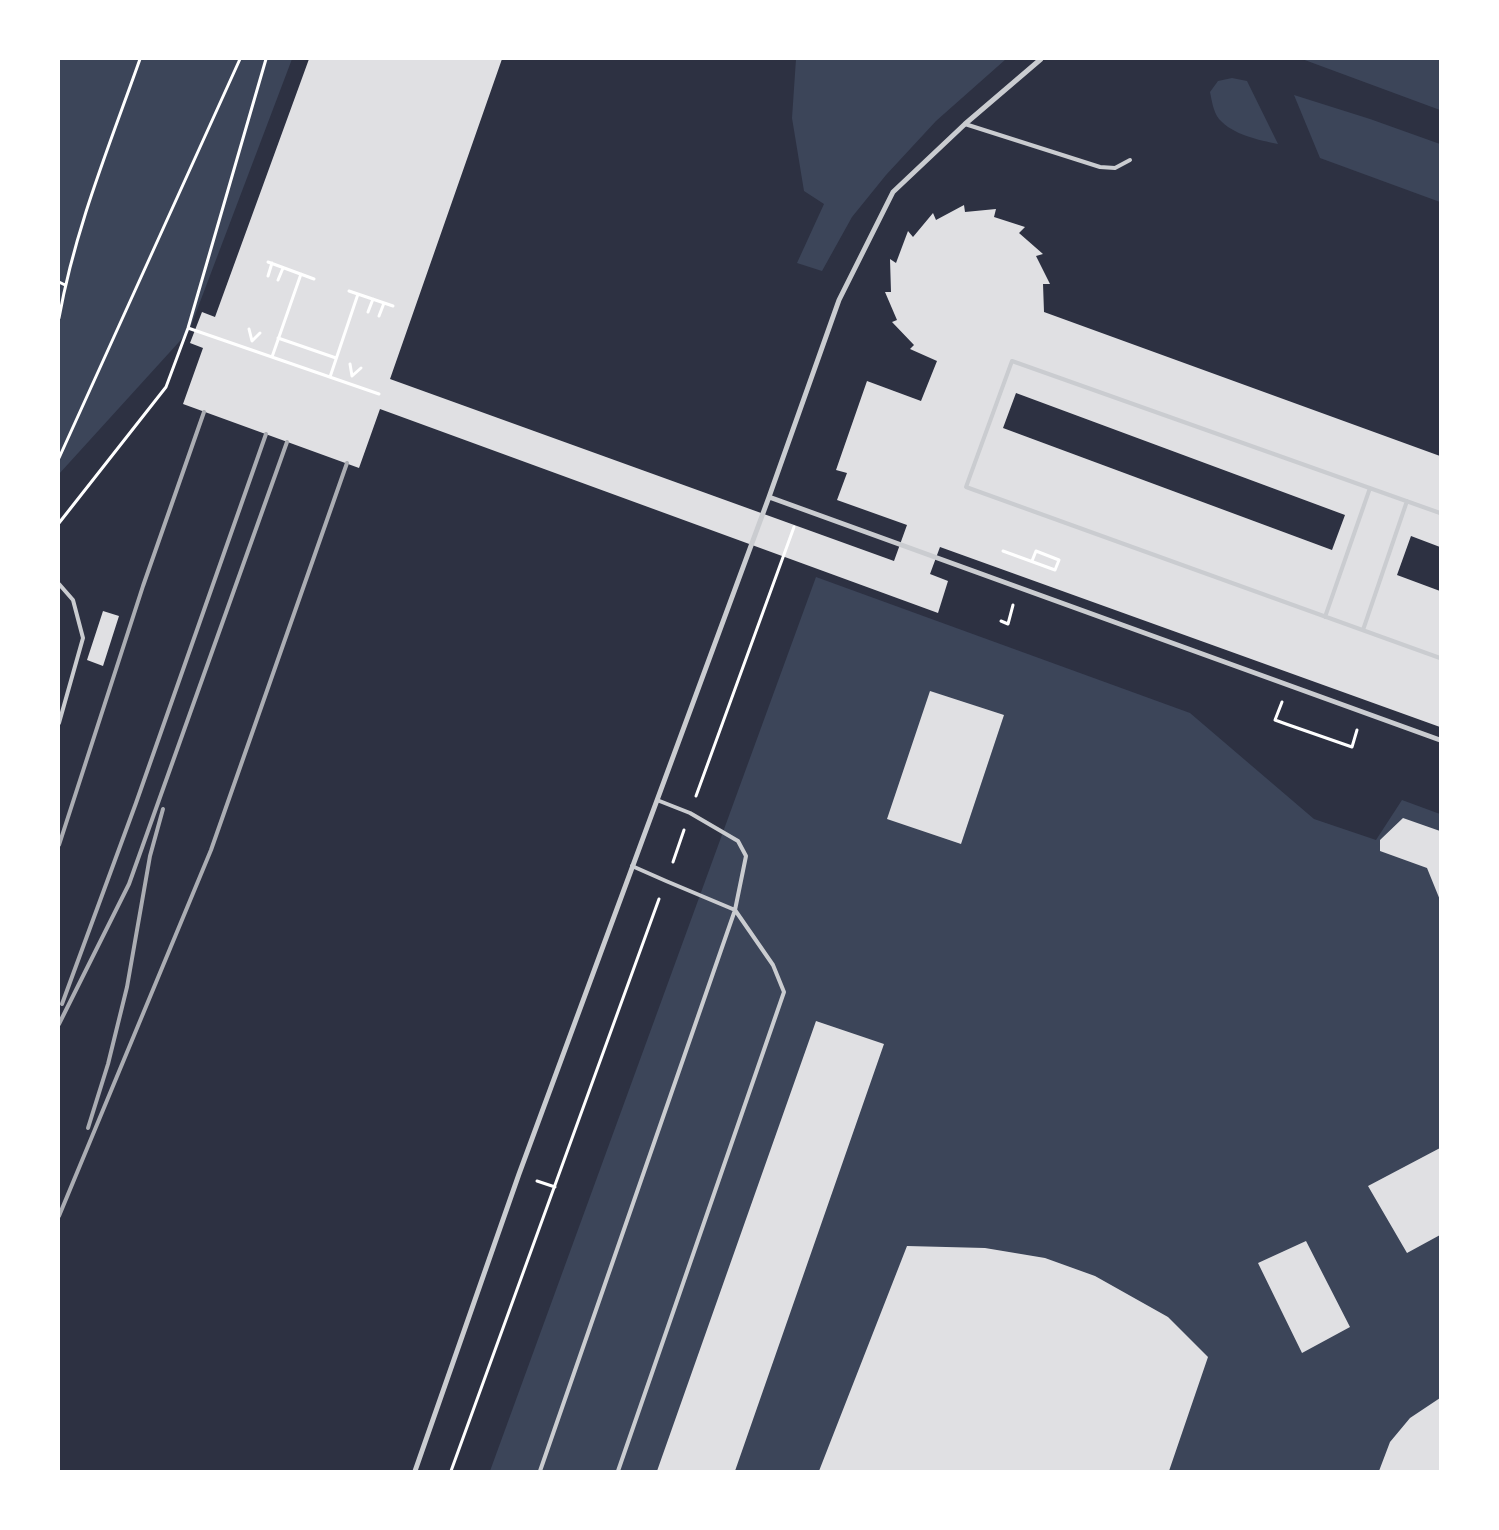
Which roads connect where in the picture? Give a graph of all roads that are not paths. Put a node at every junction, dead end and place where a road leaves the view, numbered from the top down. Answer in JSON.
{"nodes":[{"id":1,"x":1041,"y":59,"type":"edge"},
{"id":2,"x":965,"y":124,"type":"junction"},
{"id":3,"x":1130,"y":160,"type":"dead end"},
{"id":4,"x":1370,"y":488,"type":"junction"},
{"id":5,"x":769,"y":497,"type":"junction"},
{"id":6,"x":1407,"y":501,"type":"junction"},
{"id":7,"x":1440,"y":513,"type":"edge"},
{"id":8,"x":59,"y":584,"type":"edge"},
{"id":9,"x":1325,"y":617,"type":"junction"},
{"id":10,"x":1363,"y":630,"type":"junction"},
{"id":11,"x":1440,"y":658,"type":"edge"},
{"id":12,"x":59,"y":723,"type":"edge"},
{"id":13,"x":1440,"y":740,"type":"edge"},
{"id":14,"x":657,"y":800,"type":"junction"},
{"id":15,"x":632,"y":866,"type":"junction"},
{"id":16,"x":735,"y":910,"type":"junction"},
{"id":17,"x":414,"y":1471,"type":"edge"},
{"id":18,"x":540,"y":1471,"type":"edge"},
{"id":19,"x":618,"y":1471,"type":"edge"}],
"edges":[{"from":1,"to":2,"type":"street"},
{"from":2,"to":3,"type":"lane"},
{"from":2,"to":5,"type":"street"},
{"from":4,"to":6,"type":"lane"},
{"from":4,"to":9,"type":"lane"},
{"from":4,"to":9,"type":"lane"},
{"from":5,"to":13,"type":"street"},
{"from":5,"to":14,"type":"street"},
{"from":6,"to":7,"type":"lane"},
{"from":6,"to":10,"type":"lane"},
{"from":8,"to":12,"type":"lane"},
{"from":9,"to":10,"type":"lane"},
{"from":10,"to":11,"type":"lane"},
{"from":14,"to":15,"type":"street"},
{"from":14,"to":16,"type":"lane"},
{"from":15,"to":16,"type":"lane"},
{"from":15,"to":17,"type":"street"},
{"from":16,"to":18,"type":"lane"},
{"from":16,"to":19,"type":"lane"}]}
